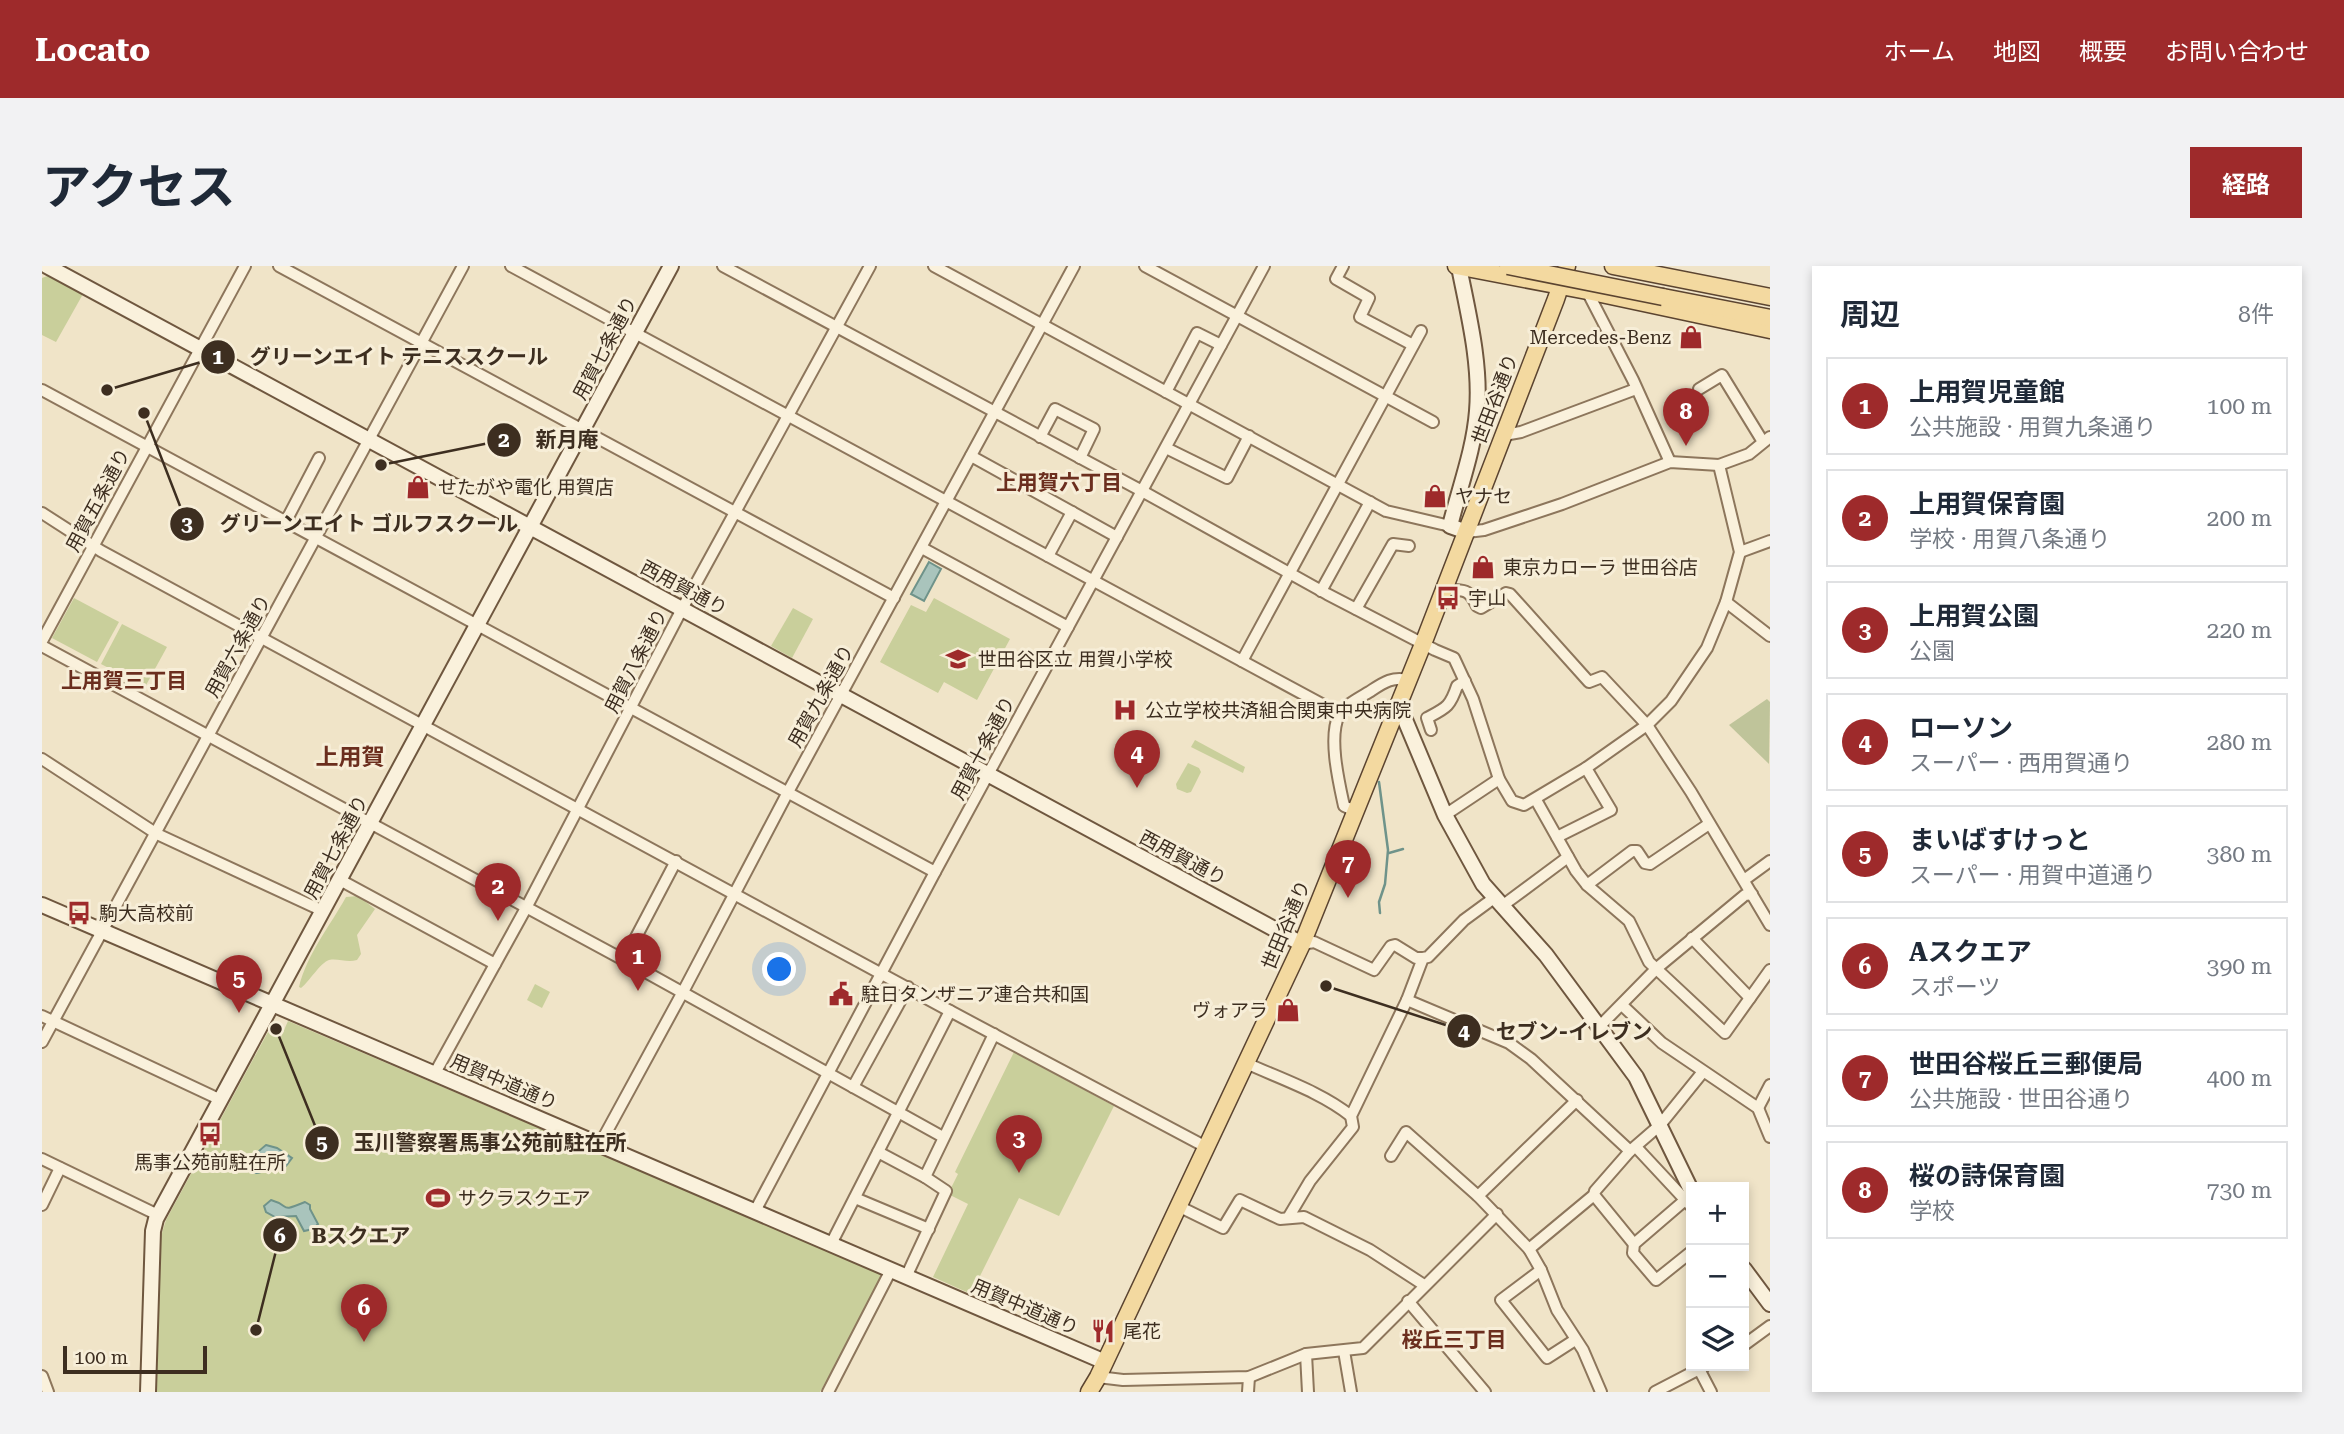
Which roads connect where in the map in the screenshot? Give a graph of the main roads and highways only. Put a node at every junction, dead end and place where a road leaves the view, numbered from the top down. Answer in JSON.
{"nodes":[{"id":1,"x":1457,"y":266,"type":"edge"},
{"id":2,"x":1508,"y":266,"type":"edge"},
{"id":3,"x":1559,"y":266,"type":"edge"},
{"id":4,"x":1567,"y":266,"type":"edge"},
{"id":5,"x":1613,"y":266,"type":"edge"},
{"id":6,"x":1560,"y":286,"type":"junction"},
{"id":7,"x":1664,"y":292,"type":"junction"},
{"id":8,"x":1770,"y":297,"type":"edge"},
{"id":9,"x":1770,"y":308,"type":"edge"},
{"id":10,"x":1770,"y":318,"type":"edge"},
{"id":11,"x":1770,"y":330,"type":"edge"},
{"id":12,"x":1089,"y":1392,"type":"edge"}],
"edges":[{"from":1,"to":6,"type":"main road"},
{"from":2,"to":7,"type":"main road","bridge":true},
{"from":3,"to":7,"type":"main road"},
{"from":4,"to":6,"type":"main road","name":"世田谷通り"},
{"from":5,"to":8,"type":"main road"},
{"from":6,"to":11,"type":"main road"},
{"from":6,"to":12,"type":"main road","name":"世田谷通り"},
{"from":7,"to":9,"type":"main road"},
{"from":7,"to":10,"type":"main road"}]}
